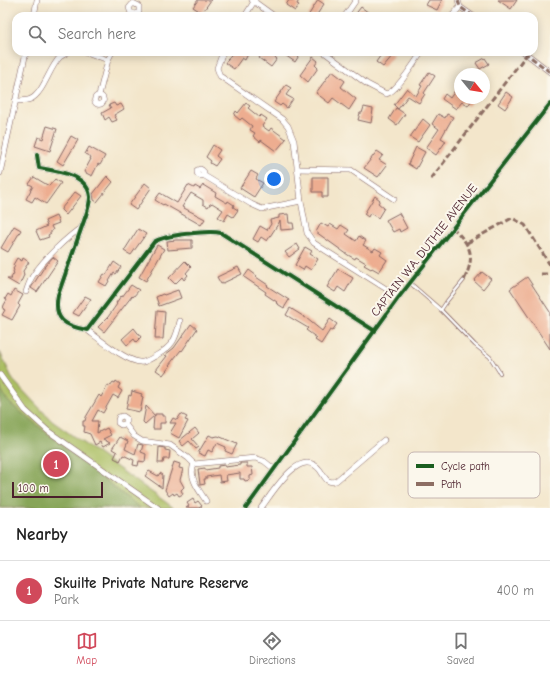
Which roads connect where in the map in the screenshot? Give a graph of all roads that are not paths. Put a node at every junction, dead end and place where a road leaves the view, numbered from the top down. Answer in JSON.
{"nodes":[{"id":1,"x":37,"y":0,"type":"edge"},
{"id":2,"x":356,"y":0,"type":"edge"},
{"id":3,"x":458,"y":0,"type":"edge"},
{"id":4,"x":254,"y":1,"type":"edge"},
{"id":5,"x":460,"y":7,"type":"junction"},
{"id":6,"x":35,"y":12,"type":"edge"},
{"id":7,"x":247,"y":12,"type":"edge"},
{"id":8,"x":269,"y":12,"type":"edge"},
{"id":9,"x":348,"y":12,"type":"edge"},
{"id":10,"x":456,"y":12,"type":"edge"},
{"id":11,"x":467,"y":12,"type":"edge"},
{"id":12,"x":25,"y":56,"type":"edge"},
{"id":13,"x":62,"y":56,"type":"edge"},
{"id":14,"x":97,"y":56,"type":"edge"},
{"id":15,"x":110,"y":56,"type":"edge"},
{"id":16,"x":222,"y":56,"type":"edge"},
{"id":17,"x":329,"y":56,"type":"edge"},
{"id":18,"x":419,"y":56,"type":"edge"},
{"id":19,"x":529,"y":56,"type":"edge"},
{"id":20,"x":108,"y":60,"type":"junction"},
{"id":21,"x":550,"y":72,"type":"edge"},
{"id":22,"x":99,"y":95,"type":"dead end"},
{"id":23,"x":15,"y":101,"type":"junction"},
{"id":24,"x":550,"y":104,"type":"edge"},
{"id":25,"x":37,"y":156,"type":"dead end"},
{"id":26,"x":297,"y":169,"type":"junction"},
{"id":27,"x":0,"y":173,"type":"edge"},
{"id":28,"x":203,"y":175,"type":"dead end"},
{"id":29,"x":394,"y":199,"type":"dead end"},
{"id":30,"x":301,"y":202,"type":"junction"},
{"id":31,"x":82,"y":227,"type":"junction"},
{"id":32,"x":464,"y":280,"type":"dead end"},
{"id":33,"x":410,"y":283,"type":"junction"},
{"id":34,"x":26,"y":292,"type":"dead end"},
{"id":35,"x":399,"y":297,"type":"junction"},
{"id":36,"x":441,"y":310,"type":"junction"},
{"id":37,"x":180,"y":321,"type":"dead end"},
{"id":38,"x":87,"y":330,"type":"junction"},
{"id":39,"x":375,"y":331,"type":"junction"},
{"id":40,"x":500,"y":373,"type":"dead end"},
{"id":41,"x":0,"y":375,"type":"edge"},
{"id":42,"x":124,"y":424,"type":"dead end"},
{"id":43,"x":384,"y":440,"type":"dead end"},
{"id":44,"x":194,"y":464,"type":"junction"},
{"id":45,"x":274,"y":469,"type":"junction"},
{"id":46,"x":206,"y":501,"type":"dead end"},
{"id":47,"x":158,"y":508,"type":"edge"},
{"id":48,"x":246,"y":508,"type":"edge"},
{"id":49,"x":261,"y":508,"type":"edge"}],
"edges":[{"from":1,"to":6,"type":"street"},
{"from":2,"to":9,"type":"street"},
{"from":3,"to":5,"type":"street"},
{"from":4,"to":7,"type":"street"},
{"from":4,"to":8,"type":"street"},
{"from":5,"to":10,"type":"street"},
{"from":5,"to":11,"type":"street"},
{"from":12,"to":23,"type":"street"},
{"from":13,"to":23,"type":"street"},
{"from":14,"to":20,"type":"street"},
{"from":15,"to":20,"type":"street"},
{"from":16,"to":26,"type":"street"},
{"from":17,"to":18,"type":"street"},
{"from":19,"to":21,"type":"street"},
{"from":20,"to":22,"type":"street"},
{"from":23,"to":27,"type":"street"},
{"from":24,"to":33,"type":"street","name":"CAPTAIN W.A. DUTHIE AVENUE"},
{"from":25,"to":31,"type":"street"},
{"from":26,"to":29,"type":"street"},
{"from":26,"to":30,"type":"street"},
{"from":28,"to":30,"type":"street"},
{"from":30,"to":35,"type":"street"},
{"from":31,"to":34,"type":"street"},
{"from":31,"to":38,"type":"street"},
{"from":32,"to":36,"type":"lane"},
{"from":33,"to":35,"type":"street","name":"CAPTAIN W.A. DUTHIE AVENUE"},
{"from":33,"to":36,"type":"lane"},
{"from":35,"to":39,"type":"street","name":"CAPTAIN W.A. DUTHIE AVENUE"},
{"from":36,"to":40,"type":"lane"},
{"from":37,"to":38,"type":"street"},
{"from":38,"to":39,"type":"street"},
{"from":39,"to":45,"type":"street","name":"CAPTAIN W.A. DUTHIE AVENUE"},
{"from":41,"to":47,"type":"street"},
{"from":42,"to":44,"type":"street"},
{"from":43,"to":49,"type":"street"},
{"from":44,"to":45,"type":"street"},
{"from":44,"to":46,"type":"street"},
{"from":45,"to":48,"type":"street","name":"CAPTAIN W.A. DUTHIE AVENUE"}]}
